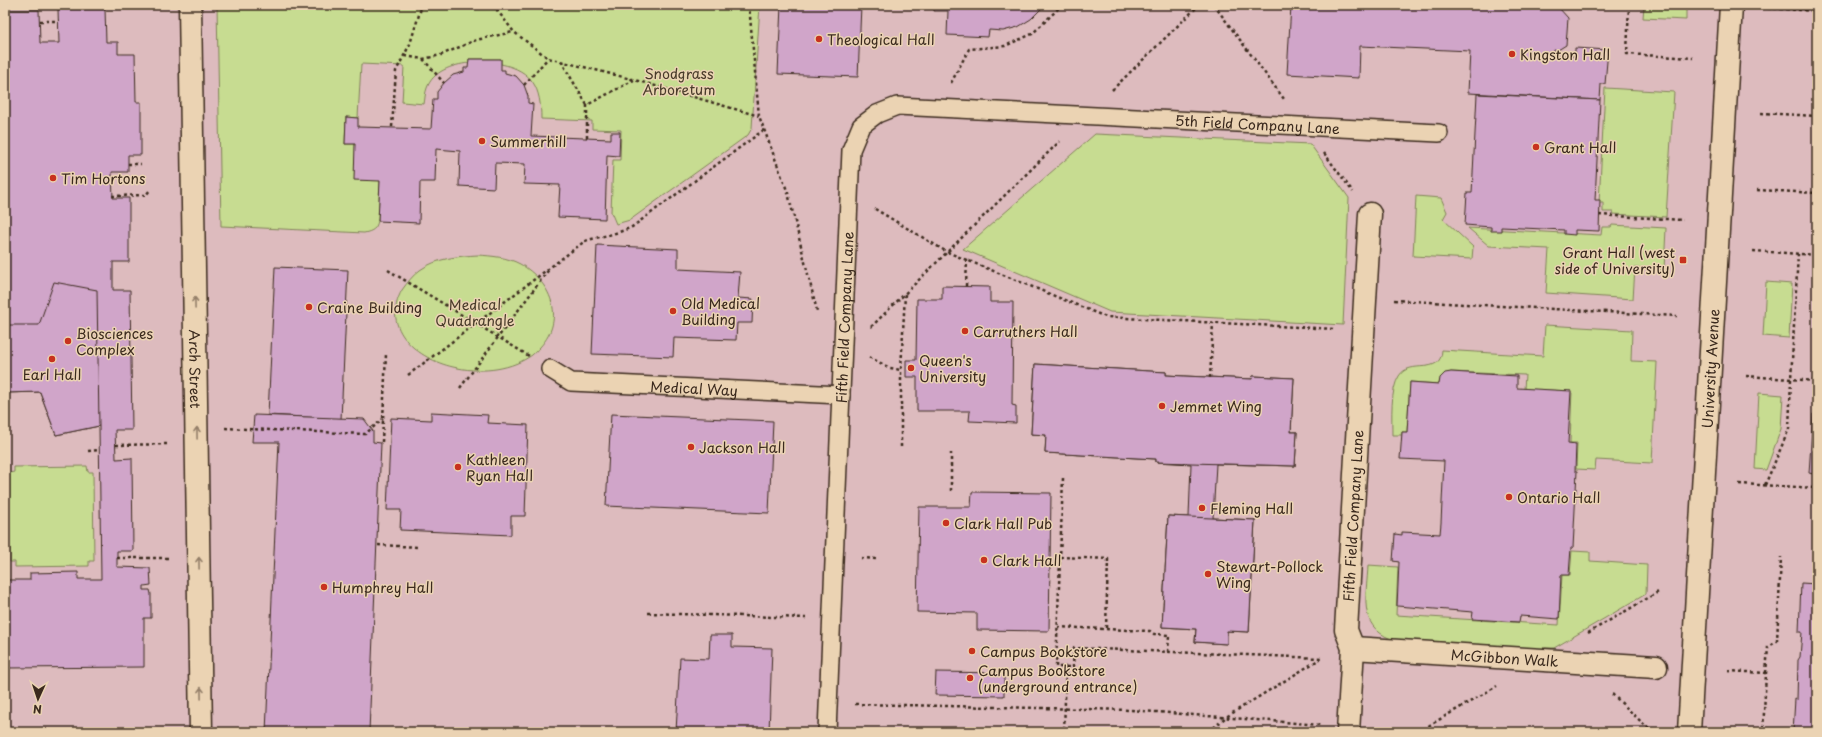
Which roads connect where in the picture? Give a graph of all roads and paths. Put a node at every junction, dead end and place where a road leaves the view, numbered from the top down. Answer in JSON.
{"nodes":[{"id":1,"x":190,"y":5,"type":"edge"},
{"id":2,"x":422,"y":5,"type":"edge"},
{"id":3,"x":493,"y":5,"type":"edge"},
{"id":4,"x":749,"y":5,"type":"edge"},
{"id":5,"x":1062,"y":5,"type":"edge"},
{"id":6,"x":1199,"y":5,"type":"edge"},
{"id":7,"x":1629,"y":5,"type":"edge"},
{"id":8,"x":1731,"y":5,"type":"edge"},
{"id":9,"x":1768,"y":8,"type":"dead end"},
{"id":10,"x":1817,"y":11,"type":"edge"},
{"id":11,"x":59,"y":20,"type":"dead end"},
{"id":12,"x":40,"y":21,"type":"dead end"},
{"id":13,"x":514,"y":32,"type":"junction"},
{"id":14,"x":405,"y":56,"type":"junction"},
{"id":15,"x":548,"y":58,"type":"junction"},
{"id":16,"x":1693,"y":58,"type":"dead end"},
{"id":17,"x":423,"y":59,"type":"junction"},
{"id":18,"x":561,"y":61,"type":"junction"},
{"id":19,"x":635,"y":80,"type":"junction"},
{"id":20,"x":444,"y":83,"type":"dead end"},
{"id":21,"x":524,"y":85,"type":"dead end"},
{"id":22,"x":587,"y":105,"type":"junction"},
{"id":23,"x":937,"y":108,"type":"junction"},
{"id":24,"x":1762,"y":112,"type":"dead end"},
{"id":25,"x":1081,"y":115,"type":"junction"},
{"id":26,"x":759,"y":116,"type":"junction"},
{"id":27,"x":1817,"y":116,"type":"edge"},
{"id":28,"x":392,"y":127,"type":"dead end"},
{"id":29,"x":765,"y":129,"type":"junction"},
{"id":30,"x":1439,"y":133,"type":"dead end"},
{"id":31,"x":587,"y":138,"type":"dead end"},
{"id":32,"x":128,"y":164,"type":"dead end"},
{"id":33,"x":141,"y":164,"type":"dead end"},
{"id":34,"x":150,"y":190,"type":"dead end"},
{"id":35,"x":1757,"y":190,"type":"dead end"},
{"id":36,"x":849,"y":193,"type":"junction"},
{"id":37,"x":1817,"y":193,"type":"edge"},
{"id":38,"x":112,"y":196,"type":"dead end"},
{"id":39,"x":1370,"y":214,"type":"dead end"},
{"id":40,"x":1599,"y":215,"type":"dead end"},
{"id":41,"x":1683,"y":220,"type":"dead end"},
{"id":42,"x":1753,"y":251,"type":"dead end"},
{"id":43,"x":947,"y":252,"type":"junction"},
{"id":44,"x":1798,"y":254,"type":"junction"},
{"id":45,"x":1817,"y":255,"type":"edge"},
{"id":46,"x":967,"y":259,"type":"junction"},
{"id":47,"x":553,"y":264,"type":"junction"},
{"id":48,"x":388,"y":270,"type":"dead end"},
{"id":49,"x":966,"y":286,"type":"dead end"},
{"id":50,"x":905,"y":293,"type":"junction"},
{"id":51,"x":1365,"y":298,"type":"junction"},
{"id":52,"x":818,"y":315,"type":"dead end"},
{"id":53,"x":1677,"y":316,"type":"dead end"},
{"id":54,"x":1213,"y":323,"type":"junction"},
{"id":55,"x":476,"y":324,"type":"junction"},
{"id":56,"x":1364,"y":331,"type":"junction"},
{"id":57,"x":498,"y":337,"type":"junction"},
{"id":58,"x":868,"y":350,"type":"dead end"},
{"id":59,"x":386,"y":354,"type":"dead end"},
{"id":60,"x":842,"y":355,"type":"junction"},
{"id":61,"x":550,"y":369,"type":"joint"},
{"id":62,"x":901,"y":370,"type":"junction"},
{"id":63,"x":408,"y":375,"type":"dead end"},
{"id":64,"x":1746,"y":376,"type":"dead end"},
{"id":65,"x":1210,"y":378,"type":"dead end"},
{"id":66,"x":1792,"y":379,"type":"junction"},
{"id":67,"x":1817,"y":381,"type":"edge"},
{"id":68,"x":460,"y":388,"type":"dead end"},
{"id":69,"x":841,"y":395,"type":"junction"},
{"id":70,"x":383,"y":419,"type":"junction"},
{"id":71,"x":220,"y":428,"type":"dead end"},
{"id":72,"x":382,"y":442,"type":"dead end"},
{"id":73,"x":173,"y":444,"type":"dead end"},
{"id":74,"x":116,"y":445,"type":"dead end"},
{"id":75,"x":901,"y":447,"type":"dead end"},
{"id":76,"x":88,"y":450,"type":"dead end"},
{"id":77,"x":99,"y":450,"type":"dead end"},
{"id":78,"x":951,"y":453,"type":"dead end"},
{"id":79,"x":1063,"y":478,"type":"dead end"},
{"id":80,"x":1739,"y":484,"type":"dead end"},
{"id":81,"x":1765,"y":485,"type":"junction"},
{"id":82,"x":1817,"y":488,"type":"edge"},
{"id":83,"x":951,"y":491,"type":"dead end"},
{"id":84,"x":378,"y":544,"type":"dead end"},
{"id":85,"x":419,"y":547,"type":"dead end"},
{"id":86,"x":1060,"y":557,"type":"junction"},
{"id":87,"x":1781,"y":557,"type":"dead end"},
{"id":88,"x":117,"y":558,"type":"dead end"},
{"id":89,"x":175,"y":558,"type":"dead end"},
{"id":90,"x":860,"y":558,"type":"dead end"},
{"id":91,"x":878,"y":559,"type":"dead end"},
{"id":92,"x":648,"y":613,"type":"dead end"},
{"id":93,"x":813,"y":618,"type":"dead end"},
{"id":94,"x":1058,"y":627,"type":"junction"},
{"id":95,"x":1106,"y":628,"type":"junction"},
{"id":96,"x":1353,"y":648,"type":"junction"},
{"id":97,"x":1168,"y":652,"type":"junction"},
{"id":98,"x":1321,"y":658,"type":"junction"},
{"id":99,"x":1578,"y":662,"type":"junction"},
{"id":100,"x":1656,"y":666,"type":"dead end"},
{"id":101,"x":1066,"y":667,"type":"junction"},
{"id":102,"x":1728,"y":671,"type":"dead end"},
{"id":103,"x":1766,"y":673,"type":"junction"},
{"id":104,"x":854,"y":704,"type":"dead end"},
{"id":105,"x":1066,"y":708,"type":"junction"},
{"id":106,"x":1226,"y":717,"type":"junction"},
{"id":107,"x":1349,"y":730,"type":"edge"},
{"id":108,"x":201,"y":732,"type":"edge"},
{"id":109,"x":827,"y":732,"type":"edge"},
{"id":110,"x":1064,"y":732,"type":"edge"},
{"id":111,"x":1209,"y":732,"type":"edge"},
{"id":112,"x":1652,"y":732,"type":"edge"},
{"id":113,"x":1689,"y":732,"type":"edge"},
{"id":114,"x":1763,"y":732,"type":"edge"}],
"edges":[{"from":108,"to":1,"type":"street","name":"Arch Street","one_way":true},
{"from":2,"to":14,"type":"path"},
{"from":3,"to":13,"type":"path"},
{"from":4,"to":26,"type":"path"},
{"from":5,"to":23,"type":"path"},
{"from":6,"to":25,"type":"path"},
{"from":7,"to":16,"type":"path"},
{"from":8,"to":113,"type":"street","name":"University Avenue"},
{"from":9,"to":10,"type":"path"},
{"from":11,"to":12,"type":"path"},
{"from":13,"to":15,"type":"path"},
{"from":13,"to":17,"type":"path"},
{"from":14,"to":17,"type":"path"},
{"from":14,"to":28,"type":"path"},
{"from":15,"to":18,"type":"path"},
{"from":15,"to":21,"type":"path"},
{"from":17,"to":20,"type":"path"},
{"from":18,"to":19,"type":"path"},
{"from":18,"to":22,"type":"path"},
{"from":19,"to":22,"type":"path"},
{"from":19,"to":26,"type":"path"},
{"from":22,"to":31,"type":"path"},
{"from":23,"to":25,"type":"lane","name":"Fifth Field Company Lane"},
{"from":23,"to":36,"type":"lane","name":"Fifth Field Company Lane"},
{"from":24,"to":27,"type":"path"},
{"from":25,"to":30,"type":"lane","name":"5th Field Company Lane"},
{"from":25,"to":43,"type":"path"},
{"from":26,"to":29,"type":"path"},
{"from":29,"to":47,"type":"path"},
{"from":29,"to":52,"type":"path"},
{"from":32,"to":33,"type":"path"},
{"from":34,"to":38,"type":"path"},
{"from":35,"to":37,"type":"path"},
{"from":36,"to":43,"type":"path"},
{"from":36,"to":60,"type":"lane","name":"Fifth Field Company Lane"},
{"from":39,"to":51,"type":"street"},
{"from":40,"to":41,"type":"path"},
{"from":42,"to":44,"type":"path"},
{"from":43,"to":46,"type":"path"},
{"from":43,"to":50,"type":"path"},
{"from":44,"to":45,"type":"path"},
{"from":44,"to":66,"type":"path"},
{"from":46,"to":49,"type":"path"},
{"from":46,"to":54,"type":"path"},
{"from":47,"to":55,"type":"path"},
{"from":47,"to":57,"type":"path"},
{"from":48,"to":55,"type":"path"},
{"from":50,"to":60,"type":"path"},
{"from":50,"to":62,"type":"path"},
{"from":51,"to":53,"type":"path"},
{"from":51,"to":56,"type":"street","name":"Fifth Field Company Lane"},
{"from":54,"to":56,"type":"path"},
{"from":54,"to":65,"type":"path"},
{"from":55,"to":57,"type":"path"},
{"from":55,"to":63,"type":"path"},
{"from":56,"to":96,"type":"street","name":"Fifth Field Company Lane"},
{"from":57,"to":61,"type":"path"},
{"from":57,"to":68,"type":"path"},
{"from":58,"to":62,"type":"path"},
{"from":59,"to":70,"type":"path"},
{"from":60,"to":69,"type":"lane","name":"Fifth Field Company Lane"},
{"from":61,"to":69,"type":"lane","name":"Medical Way"},
{"from":62,"to":75,"type":"path"},
{"from":64,"to":66,"type":"path"},
{"from":66,"to":67,"type":"path"},
{"from":66,"to":81,"type":"path"},
{"from":69,"to":109,"type":"lane","name":"Fifth Field Company Lane"},
{"from":70,"to":71,"type":"path"},
{"from":70,"to":72,"type":"path"},
{"from":73,"to":74,"type":"path"},
{"from":76,"to":77,"type":"path"},
{"from":78,"to":83,"type":"path"},
{"from":79,"to":86,"type":"path"},
{"from":80,"to":81,"type":"path"},
{"from":81,"to":82,"type":"path"},
{"from":84,"to":85,"type":"path"},
{"from":86,"to":94,"type":"path"},
{"from":86,"to":95,"type":"path"},
{"from":87,"to":103,"type":"path"},
{"from":88,"to":89,"type":"path"},
{"from":90,"to":91,"type":"path"},
{"from":92,"to":93,"type":"path"},
{"from":94,"to":95,"type":"path"},
{"from":94,"to":101,"type":"path"},
{"from":95,"to":97,"type":"path"},
{"from":96,"to":98,"type":"path"},
{"from":96,"to":99,"type":"street","name":"McGibbon Walk"},
{"from":96,"to":107,"type":"street","name":"Fifth Field Company Lane"},
{"from":97,"to":98,"type":"path"},
{"from":97,"to":101,"type":"path"},
{"from":98,"to":106,"type":"path"},
{"from":99,"to":100,"type":"street","name":"McGibbon Walk"},
{"from":99,"to":112,"type":"path"},
{"from":101,"to":105,"type":"path"},
{"from":102,"to":103,"type":"path"},
{"from":103,"to":114,"type":"path"},
{"from":104,"to":105,"type":"path"},
{"from":105,"to":106,"type":"path"},
{"from":105,"to":110,"type":"path"},
{"from":106,"to":107,"type":"path"},
{"from":106,"to":111,"type":"path"}]}
